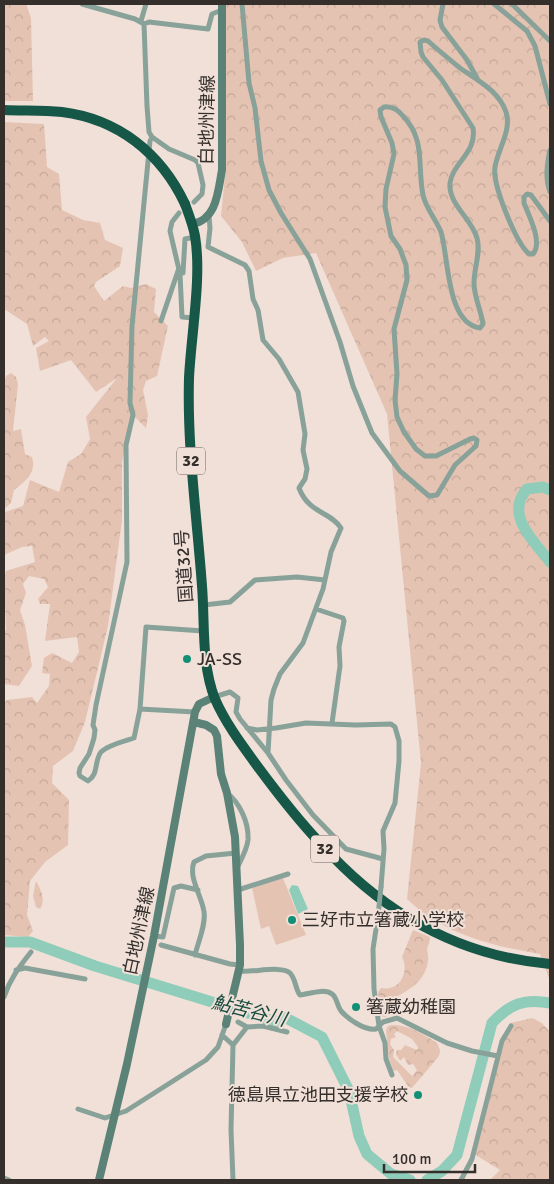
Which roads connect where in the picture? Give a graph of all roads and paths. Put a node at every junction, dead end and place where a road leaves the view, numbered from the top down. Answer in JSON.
{"nodes":[{"id":1,"x":82,"y":4,"type":"edge"},
{"id":2,"x":146,"y":4,"type":"edge"},
{"id":3,"x":242,"y":4,"type":"edge"},
{"id":4,"x":443,"y":4,"type":"edge"},
{"id":5,"x":494,"y":4,"type":"edge"},
{"id":6,"x":512,"y":4,"type":"edge"},
{"id":7,"x":222,"y":7,"type":"edge"},
{"id":8,"x":143,"y":23,"type":"junction"},
{"id":9,"x":550,"y":41,"type":"edge"},
{"id":10,"x":478,"y":80,"type":"junction"},
{"id":11,"x":550,"y":104,"type":"edge"},
{"id":12,"x":4,"y":110,"type":"edge"},
{"id":13,"x":152,"y":137,"type":"junction"},
{"id":14,"x":550,"y":150,"type":"edge"},
{"id":15,"x":550,"y":192,"type":"edge"},
{"id":16,"x":186,"y":206,"type":"junction"},
{"id":17,"x":209,"y":216,"type":"junction"},
{"id":18,"x":550,"y":221,"type":"edge"},
{"id":19,"x":192,"y":224,"type":"junction"},
{"id":20,"x":195,"y":237,"type":"junction"},
{"id":21,"x":179,"y":271,"type":"junction"},
{"id":22,"x":193,"y":318,"type":"junction"},
{"id":23,"x":161,"y":320,"type":"dead end"},
{"id":24,"x":324,"y":580,"type":"junction"},
{"id":25,"x":204,"y":605,"type":"junction"},
{"id":26,"x":316,"y":609,"type":"junction"},
{"id":27,"x":204,"y":631,"type":"junction"},
{"id":28,"x":214,"y":697,"type":"junction"},
{"id":29,"x":140,"y":709,"type":"junction"},
{"id":30,"x":195,"y":712,"type":"junction"},
{"id":31,"x":194,"y":722,"type":"junction"},
{"id":32,"x":332,"y":723,"type":"junction"},
{"id":33,"x":247,"y":728,"type":"junction"},
{"id":34,"x":269,"y":729,"type":"junction"},
{"id":35,"x":268,"y":753,"type":"junction"},
{"id":36,"x":227,"y":793,"type":"junction"},
{"id":37,"x":236,"y":853,"type":"junction"},
{"id":38,"x":383,"y":859,"type":"junction"},
{"id":39,"x":237,"y":869,"type":"junction"},
{"id":40,"x":288,"y":874,"type":"dead end"},
{"id":41,"x":198,"y":890,"type":"junction"},
{"id":42,"x":238,"y":890,"type":"junction"},
{"id":43,"x":154,"y":936,"type":"junction"},
{"id":44,"x":161,"y":946,"type":"dead end"},
{"id":45,"x":31,"y":952,"type":"dead end"},
{"id":46,"x":195,"y":954,"type":"junction"},
{"id":47,"x":550,"y":964,"type":"edge"},
{"id":48,"x":16,"y":970,"type":"junction"},
{"id":49,"x":239,"y":971,"type":"junction"},
{"id":50,"x":84,"y":979,"type":"dead end"},
{"id":51,"x":4,"y":997,"type":"edge"},
{"id":52,"x":238,"y":1022,"type":"dead end"},
{"id":53,"x":226,"y":1024,"type":"joint"},
{"id":54,"x":379,"y":1026,"type":"junction"},
{"id":55,"x":511,"y":1026,"type":"dead end"},
{"id":56,"x":246,"y":1027,"type":"junction"},
{"id":57,"x":287,"y":1032,"type":"dead end"},
{"id":58,"x":222,"y":1035,"type":"junction"},
{"id":59,"x":233,"y":1045,"type":"junction"},
{"id":60,"x":497,"y":1056,"type":"junction"},
{"id":61,"x":392,"y":1075,"type":"dead end"},
{"id":62,"x":78,"y":1108,"type":"dead end"},
{"id":63,"x":115,"y":1116,"type":"junction"},
{"id":64,"x":4,"y":1178,"type":"edge"},
{"id":65,"x":9,"y":1180,"type":"edge"},
{"id":66,"x":100,"y":1180,"type":"edge"},
{"id":67,"x":233,"y":1180,"type":"edge"},
{"id":68,"x":461,"y":1180,"type":"edge"}],
"edges":[{"from":1,"to":8,"type":"street"},
{"from":2,"to":8,"type":"street"},
{"from":3,"to":10,"type":"street"},
{"from":4,"to":10,"type":"street"},
{"from":5,"to":11,"type":"street"},
{"from":6,"to":9,"type":"street"},
{"from":7,"to":8,"type":"street"},
{"from":7,"to":17,"type":"main road","name":"白地州津線"},
{"from":8,"to":13,"type":"street"},
{"from":10,"to":18,"type":"street"},
{"from":12,"to":16,"type":"highway","name":"国道32号","number":"32","bridge":true},
{"from":13,"to":16,"type":"street"},
{"from":13,"to":29,"type":"street"},
{"from":14,"to":15,"type":"street"},
{"from":16,"to":19,"type":"highway","name":"国道32号","number":"32"},
{"from":16,"to":21,"type":"street"},
{"from":17,"to":19,"type":"main road"},
{"from":17,"to":24,"type":"street"},
{"from":19,"to":20,"type":"highway","name":"国道32号","number":"32"},
{"from":20,"to":21,"type":"street"},
{"from":20,"to":22,"type":"highway","name":"国道32号","number":"32"},
{"from":21,"to":22,"type":"street"},
{"from":21,"to":23,"type":"street"},
{"from":22,"to":25,"type":"highway","name":"国道32号","number":"32"},
{"from":24,"to":25,"type":"street"},
{"from":24,"to":26,"type":"street"},
{"from":25,"to":27,"type":"highway","name":"国道32号","number":"32"},
{"from":26,"to":32,"type":"street"},
{"from":26,"to":34,"type":"street"},
{"from":27,"to":28,"type":"highway","name":"国道32号","number":"32"},
{"from":27,"to":29,"type":"street"},
{"from":28,"to":30,"type":"main road"},
{"from":28,"to":33,"type":"street"},
{"from":28,"to":47,"type":"highway","name":"国道32号","number":"32"},
{"from":29,"to":30,"type":"street"},
{"from":30,"to":31,"type":"main road","name":"白地州津線"},
{"from":31,"to":36,"type":"main road"},
{"from":31,"to":43,"type":"main road","name":"白地州津線"},
{"from":32,"to":34,"type":"street"},
{"from":32,"to":38,"type":"street"},
{"from":33,"to":34,"type":"street"},
{"from":33,"to":35,"type":"street"},
{"from":34,"to":35,"type":"street"},
{"from":35,"to":38,"type":"street"},
{"from":36,"to":37,"type":"main road"},
{"from":36,"to":39,"type":"street"},
{"from":37,"to":39,"type":"main road"},
{"from":37,"to":41,"type":"street"},
{"from":38,"to":54,"type":"street","bridge":true},
{"from":39,"to":42,"type":"main road"},
{"from":40,"to":42,"type":"street"},
{"from":41,"to":43,"type":"street"},
{"from":41,"to":46,"type":"street"},
{"from":42,"to":49,"type":"main road"},
{"from":43,"to":63,"type":"main road","name":"白地州津線"},
{"from":44,"to":46,"type":"street"},
{"from":45,"to":48,"type":"street"},
{"from":46,"to":49,"type":"street"},
{"from":48,"to":50,"type":"street"},
{"from":48,"to":51,"type":"street"},
{"from":49,"to":53,"type":"main road"},
{"from":49,"to":54,"type":"street"},
{"from":52,"to":56,"type":"street"},
{"from":53,"to":58,"type":"street"},
{"from":54,"to":60,"type":"street"},
{"from":54,"to":61,"type":"street"},
{"from":55,"to":60,"type":"street"},
{"from":56,"to":57,"type":"street"},
{"from":56,"to":59,"type":"street"},
{"from":58,"to":59,"type":"street"},
{"from":58,"to":63,"type":"street"},
{"from":59,"to":67,"type":"street"},
{"from":60,"to":68,"type":"street"},
{"from":62,"to":63,"type":"street"},
{"from":63,"to":66,"type":"main road","name":"白地州津線"},
{"from":64,"to":65,"type":"street"}]}
